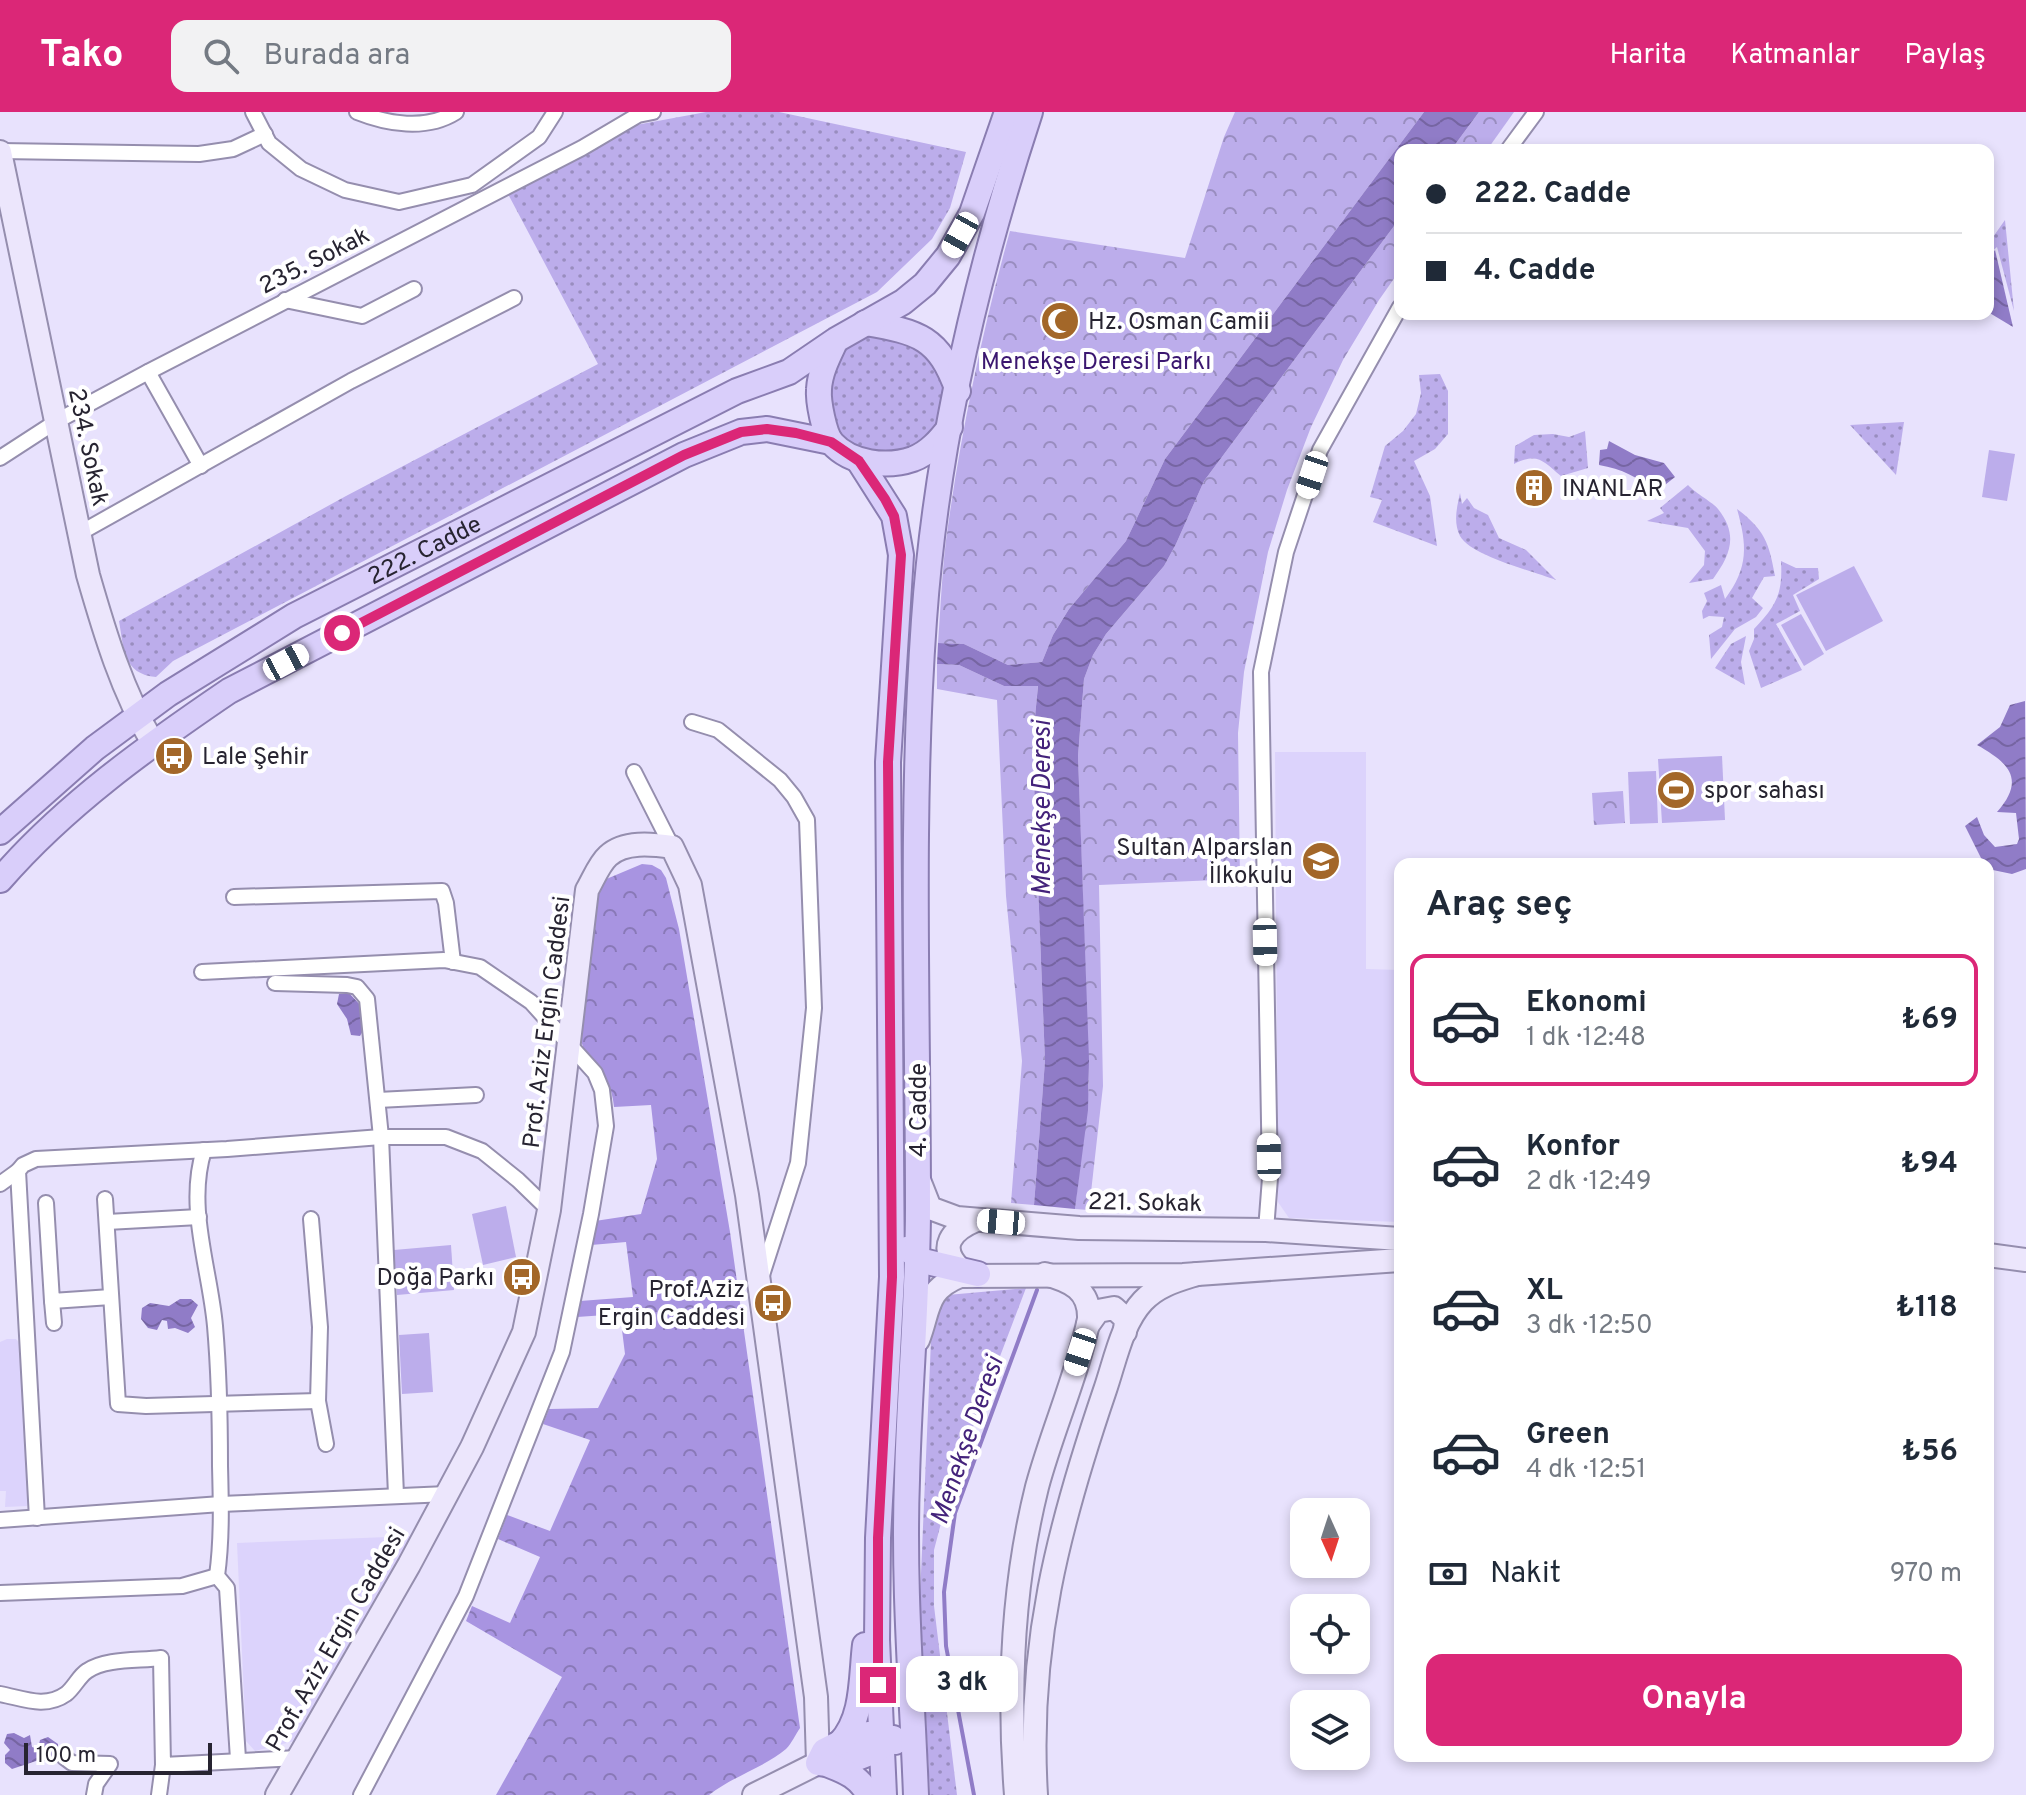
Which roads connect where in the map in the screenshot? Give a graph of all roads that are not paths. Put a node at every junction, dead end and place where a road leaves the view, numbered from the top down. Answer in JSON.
{"nodes":[{"id":1,"x":253,"y":112,"type":"edge"},
{"id":2,"x":357,"y":112,"type":"edge"},
{"id":3,"x":456,"y":112,"type":"edge"},
{"id":4,"x":555,"y":112,"type":"edge"},
{"id":5,"x":653,"y":112,"type":"edge"},
{"id":6,"x":1007,"y":112,"type":"edge"},
{"id":7,"x":1030,"y":112,"type":"edge"},
{"id":8,"x":1536,"y":112,"type":"edge"},
{"id":9,"x":265,"y":134,"type":"junction"},
{"id":10,"x":1512,"y":144,"type":"edge"},
{"id":11,"x":0,"y":152,"type":"edge"},
{"id":12,"x":414,"y":289,"type":"dead end"},
{"id":13,"x":514,"y":298,"type":"dead end"},
{"id":14,"x":285,"y":300,"type":"junction"},
{"id":15,"x":1394,"y":318,"type":"edge"},
{"id":16,"x":865,"y":323,"type":"junction"},
{"id":17,"x":836,"y":340,"type":"junction"},
{"id":18,"x":148,"y":372,"type":"junction"},
{"id":19,"x":958,"y":391,"type":"junction"},
{"id":20,"x":57,"y":421,"type":"junction"},
{"id":21,"x":950,"y":426,"type":"junction"},
{"id":22,"x":831,"y":442,"type":"junction"},
{"id":23,"x":0,"y":458,"type":"edge"},
{"id":24,"x":859,"y":461,"type":"junction"},
{"id":25,"x":201,"y":466,"type":"junction"},
{"id":26,"x":80,"y":533,"type":"junction"},
{"id":27,"x":137,"y":717,"type":"junction"},
{"id":28,"x":692,"y":722,"type":"dead end"},
{"id":29,"x":153,"y":743,"type":"junction"},
{"id":30,"x":634,"y":772,"type":"dead end"},
{"id":31,"x":0,"y":832,"type":"edge"},
{"id":32,"x":672,"y":847,"type":"junction"},
{"id":33,"x":0,"y":880,"type":"edge"},
{"id":34,"x":234,"y":897,"type":"dead end"},
{"id":35,"x":453,"y":962,"type":"junction"},
{"id":36,"x":202,"y":972,"type":"dead end"},
{"id":37,"x":275,"y":983,"type":"dead end"},
{"id":38,"x":567,"y":1044,"type":"junction"},
{"id":39,"x":476,"y":1095,"type":"dead end"},
{"id":40,"x":378,"y":1100,"type":"junction"},
{"id":41,"x":381,"y":1137,"type":"junction"},
{"id":42,"x":204,"y":1150,"type":"junction"},
{"id":43,"x":891,"y":1156,"type":"junction"},
{"id":44,"x":18,"y":1171,"type":"junction"},
{"id":45,"x":918,"y":1171,"type":"junction"},
{"id":46,"x":0,"y":1184,"type":"edge"},
{"id":47,"x":105,"y":1199,"type":"dead end"},
{"id":48,"x":46,"y":1203,"type":"dead end"},
{"id":49,"x":549,"y":1210,"type":"junction"},
{"id":50,"x":199,"y":1217,"type":"junction"},
{"id":51,"x":311,"y":1219,"type":"dead end"},
{"id":52,"x":976,"y":1220,"type":"junction"},
{"id":53,"x":107,"y":1222,"type":"junction"},
{"id":54,"x":1266,"y":1230,"type":"junction"},
{"id":55,"x":1394,"y":1239,"type":"edge"},
{"id":56,"x":1994,"y":1256,"type":"edge"},
{"id":57,"x":918,"y":1259,"type":"junction"},
{"id":58,"x":1394,"y":1260,"type":"edge"},
{"id":59,"x":2026,"y":1260,"type":"edge"},
{"id":60,"x":1994,"y":1270,"type":"edge"},
{"id":61,"x":969,"y":1271,"type":"junction"},
{"id":62,"x":2026,"y":1273,"type":"edge"},
{"id":63,"x":1045,"y":1274,"type":"junction"},
{"id":64,"x":1197,"y":1274,"type":"junction"},
{"id":65,"x":760,"y":1279,"type":"junction"},
{"id":66,"x":111,"y":1297,"type":"junction"},
{"id":67,"x":52,"y":1301,"type":"junction"},
{"id":68,"x":54,"y":1323,"type":"dead end"},
{"id":69,"x":1088,"y":1325,"type":"junction"},
{"id":70,"x":1125,"y":1332,"type":"junction"},
{"id":71,"x":915,"y":1349,"type":"junction"},
{"id":72,"x":318,"y":1401,"type":"junction"},
{"id":73,"x":219,"y":1404,"type":"junction"},
{"id":74,"x":326,"y":1444,"type":"dead end"},
{"id":75,"x":447,"y":1494,"type":"junction"},
{"id":76,"x":396,"y":1495,"type":"junction"},
{"id":77,"x":221,"y":1504,"type":"junction"},
{"id":78,"x":37,"y":1518,"type":"junction"},
{"id":79,"x":0,"y":1520,"type":"edge"},
{"id":80,"x":878,"y":1555,"type":"junction"},
{"id":81,"x":217,"y":1576,"type":"junction"},
{"id":82,"x":0,"y":1593,"type":"edge"},
{"id":83,"x":0,"y":1694,"type":"edge"},
{"id":84,"x":912,"y":1701,"type":"junction"},
{"id":85,"x":885,"y":1740,"type":"junction"},
{"id":86,"x":840,"y":1743,"type":"junction"},
{"id":87,"x":64,"y":1757,"type":"dead end"},
{"id":88,"x":298,"y":1758,"type":"junction"},
{"id":89,"x":238,"y":1759,"type":"junction"},
{"id":90,"x":824,"y":1764,"type":"junction"},
{"id":91,"x":163,"y":1765,"type":"junction"},
{"id":92,"x":94,"y":1795,"type":"edge"},
{"id":93,"x":159,"y":1795,"type":"edge"},
{"id":94,"x":277,"y":1795,"type":"edge"},
{"id":95,"x":361,"y":1795,"type":"edge"},
{"id":96,"x":754,"y":1795,"type":"edge"},
{"id":97,"x":869,"y":1795,"type":"edge"},
{"id":98,"x":884,"y":1795,"type":"edge"},
{"id":99,"x":902,"y":1795,"type":"edge"},
{"id":100,"x":916,"y":1795,"type":"edge"},
{"id":101,"x":1016,"y":1795,"type":"edge"},
{"id":102,"x":1036,"y":1795,"type":"edge"}],
"edges":[{"from":1,"to":9,"type":"street"},
{"from":2,"to":3,"type":"street"},
{"from":4,"to":9,"type":"street"},
{"from":5,"to":14,"type":"street","name":"235. Sokak"},
{"from":6,"to":16,"type":"main road"},
{"from":7,"to":19,"type":"main road"},
{"from":8,"to":10,"type":"street"},
{"from":9,"to":11,"type":"street"},
{"from":11,"to":20,"type":"street","name":"234. Sokak"},
{"from":12,"to":14,"type":"street"},
{"from":13,"to":25,"type":"street"},
{"from":14,"to":18,"type":"street","name":"235. Sokak"},
{"from":15,"to":54,"type":"street"},
{"from":16,"to":17,"type":"main road"},
{"from":16,"to":19,"type":"main road"},
{"from":17,"to":22,"type":"main road"},
{"from":17,"to":27,"type":"main road","name":"222. Cadde"},
{"from":18,"to":20,"type":"street","name":"235. Sokak"},
{"from":18,"to":25,"type":"street"},
{"from":19,"to":21,"type":"main road"},
{"from":20,"to":23,"type":"street","name":"235. Sokak"},
{"from":20,"to":26,"type":"street","name":"234. Sokak"},
{"from":21,"to":24,"type":"main road"},
{"from":21,"to":45,"type":"main road","name":"4. Cadde"},
{"from":22,"to":24,"type":"main road"},
{"from":22,"to":29,"type":"main road","name":"222. Cadde"},
{"from":24,"to":43,"type":"main road","name":"4. Cadde"},
{"from":25,"to":26,"type":"street"},
{"from":26,"to":27,"type":"street","name":"234. Sokak"},
{"from":27,"to":29,"type":"street","name":"234. Sokak"},
{"from":27,"to":31,"type":"main road","name":"222. Cadde"},
{"from":28,"to":65,"type":"street"},
{"from":29,"to":33,"type":"main road","name":"222. Cadde"},
{"from":30,"to":32,"type":"street"},
{"from":32,"to":38,"type":"street","name":"Prof. Aziz Ergin Caddesi"},
{"from":32,"to":65,"type":"street"},
{"from":34,"to":35,"type":"street"},
{"from":35,"to":36,"type":"street"},
{"from":35,"to":38,"type":"street"},
{"from":37,"to":40,"type":"street"},
{"from":38,"to":49,"type":"street","name":"Prof. Aziz Ergin Caddesi"},
{"from":38,"to":95,"type":"street"},
{"from":39,"to":40,"type":"street"},
{"from":40,"to":41,"type":"street"},
{"from":41,"to":42,"type":"street"},
{"from":41,"to":49,"type":"street"},
{"from":41,"to":76,"type":"street"},
{"from":42,"to":44,"type":"street"},
{"from":42,"to":50,"type":"street"},
{"from":43,"to":57,"type":"main road"},
{"from":43,"to":80,"type":"main road","name":"4. Cadde"},
{"from":44,"to":46,"type":"street"},
{"from":44,"to":78,"type":"street"},
{"from":45,"to":52,"type":"street","name":"221. Sokak"},
{"from":45,"to":57,"type":"main road","name":"4. Cadde"},
{"from":47,"to":53,"type":"street"},
{"from":48,"to":67,"type":"street"},
{"from":49,"to":75,"type":"street","name":"Prof. Aziz Ergin Caddesi"},
{"from":50,"to":53,"type":"street"},
{"from":50,"to":73,"type":"street"},
{"from":51,"to":72,"type":"street"},
{"from":52,"to":54,"type":"street","name":"221. Sokak"},
{"from":52,"to":61,"type":"street"},
{"from":53,"to":66,"type":"street"},
{"from":54,"to":55,"type":"street","name":"221. Sokak"},
{"from":56,"to":59,"type":"street"},
{"from":57,"to":61,"type":"main road"},
{"from":57,"to":71,"type":"main road","name":"4. Cadde"},
{"from":58,"to":64,"type":"street"},
{"from":60,"to":62,"type":"street"},
{"from":61,"to":63,"type":"street"},
{"from":61,"to":71,"type":"street"},
{"from":63,"to":64,"type":"street"},
{"from":63,"to":69,"type":"street"},
{"from":64,"to":70,"type":"street"},
{"from":65,"to":90,"type":"street"},
{"from":66,"to":67,"type":"street"},
{"from":66,"to":73,"type":"street"},
{"from":67,"to":68,"type":"street"},
{"from":69,"to":70,"type":"street"},
{"from":69,"to":101,"type":"street"},
{"from":70,"to":102,"type":"street"},
{"from":71,"to":84,"type":"main road","name":"4. Cadde"},
{"from":72,"to":73,"type":"street"},
{"from":72,"to":74,"type":"street"},
{"from":73,"to":77,"type":"street"},
{"from":75,"to":76,"type":"street"},
{"from":75,"to":88,"type":"street","name":"Prof. Aziz Ergin Caddesi"},
{"from":76,"to":77,"type":"street"},
{"from":77,"to":78,"type":"street"},
{"from":77,"to":81,"type":"street"},
{"from":78,"to":79,"type":"street"},
{"from":80,"to":85,"type":"main road","name":"4. Cadde"},
{"from":80,"to":86,"type":"main road"},
{"from":81,"to":82,"type":"street"},
{"from":81,"to":89,"type":"street"},
{"from":83,"to":91,"type":"street"},
{"from":84,"to":85,"type":"main road"},
{"from":84,"to":100,"type":"main road","name":"4. Cadde"},
{"from":85,"to":86,"type":"main road"},
{"from":85,"to":90,"type":"main road"},
{"from":85,"to":98,"type":"main road","name":"4. Cadde"},
{"from":85,"to":99,"type":"main road"},
{"from":86,"to":90,"type":"main road"},
{"from":87,"to":92,"type":"street"},
{"from":88,"to":89,"type":"street"},
{"from":88,"to":94,"type":"street","name":"Prof. Aziz Ergin Caddesi"},
{"from":89,"to":91,"type":"street"},
{"from":90,"to":96,"type":"street"},
{"from":90,"to":97,"type":"main road"},
{"from":91,"to":93,"type":"street"}]}
